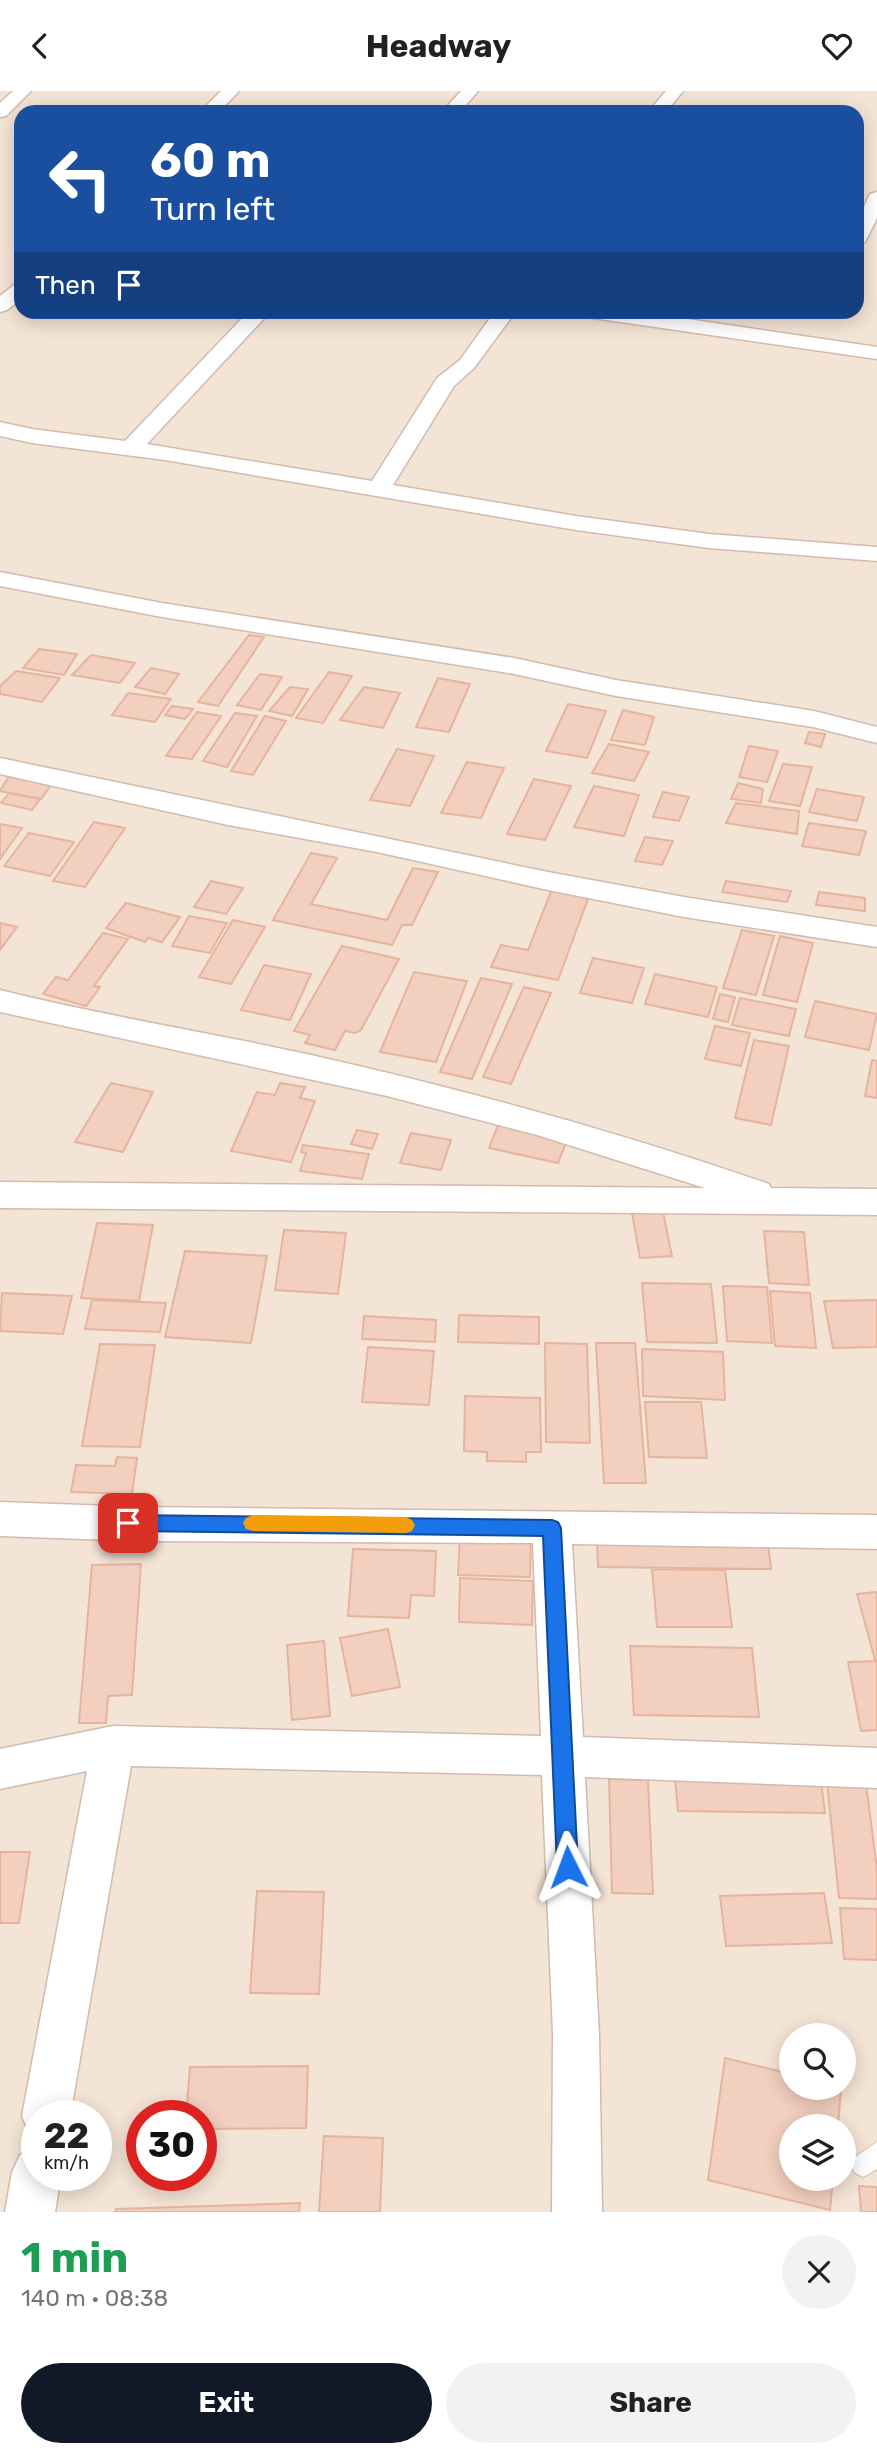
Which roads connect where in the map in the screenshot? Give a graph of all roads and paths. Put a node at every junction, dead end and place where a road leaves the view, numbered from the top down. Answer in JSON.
{"nodes":[{"id":1,"x":23,"y":91,"type":"edge"},
{"id":2,"x":231,"y":91,"type":"edge"},
{"id":3,"x":470,"y":91,"type":"edge"},
{"id":4,"x":675,"y":91,"type":"edge"},
{"id":5,"x":216,"y":105,"type":"edge"},
{"id":6,"x":457,"y":105,"type":"edge"},
{"id":7,"x":663,"y":105,"type":"edge"},
{"id":8,"x":0,"y":112,"type":"edge"},
{"id":9,"x":877,"y":198,"type":"edge"},
{"id":10,"x":864,"y":225,"type":"edge"},
{"id":11,"x":253,"y":319,"type":"edge"},
{"id":12,"x":500,"y":319,"type":"edge"},
{"id":13,"x":650,"y":319,"type":"edge"},
{"id":14,"x":877,"y":353,"type":"edge"},
{"id":15,"x":0,"y":429,"type":"edge"},
{"id":16,"x":131,"y":448,"type":"junction"},
{"id":17,"x":377,"y":491,"type":"junction"},
{"id":18,"x":877,"y":554,"type":"edge"},
{"id":19,"x":0,"y":579,"type":"edge"},
{"id":20,"x":877,"y":735,"type":"edge"},
{"id":21,"x":0,"y":766,"type":"edge"},
{"id":22,"x":877,"y":937,"type":"edge"},
{"id":23,"x":0,"y":1001,"type":"edge"},
{"id":24,"x":0,"y":1195,"type":"edge"},
{"id":25,"x":780,"y":1202,"type":"junction"},
{"id":26,"x":877,"y":1202,"type":"edge"},
{"id":27,"x":0,"y":1519,"type":"edge"},
{"id":28,"x":552,"y":1528,"type":"junction"},
{"id":29,"x":877,"y":1532,"type":"edge"},
{"id":30,"x":113,"y":1746,"type":"junction"},
{"id":31,"x":563,"y":1756,"type":"junction"},
{"id":32,"x":877,"y":1768,"type":"edge"},
{"id":33,"x":0,"y":1769,"type":"edge"},
{"id":34,"x":49,"y":2100,"type":"edge"},
{"id":35,"x":34,"y":2191,"type":"edge"},
{"id":36,"x":30,"y":2212,"type":"edge"},
{"id":37,"x":577,"y":2212,"type":"edge"}],
"edges":[{"from":1,"to":8,"type":"street"},
{"from":2,"to":5,"type":"street"},
{"from":3,"to":6,"type":"street"},
{"from":4,"to":7,"type":"street"},
{"from":9,"to":10,"type":"street"},
{"from":11,"to":16,"type":"street"},
{"from":12,"to":17,"type":"street"},
{"from":13,"to":14,"type":"street"},
{"from":15,"to":16,"type":"street"},
{"from":16,"to":17,"type":"street"},
{"from":17,"to":18,"type":"street"},
{"from":19,"to":20,"type":"street"},
{"from":21,"to":22,"type":"street"},
{"from":23,"to":25,"type":"street"},
{"from":24,"to":25,"type":"street"},
{"from":25,"to":26,"type":"street"},
{"from":27,"to":28,"type":"street"},
{"from":28,"to":29,"type":"street"},
{"from":28,"to":31,"type":"street"},
{"from":30,"to":31,"type":"street"},
{"from":30,"to":33,"type":"street"},
{"from":30,"to":34,"type":"street"},
{"from":31,"to":32,"type":"street"},
{"from":31,"to":37,"type":"street"},
{"from":35,"to":36,"type":"street"}]}
